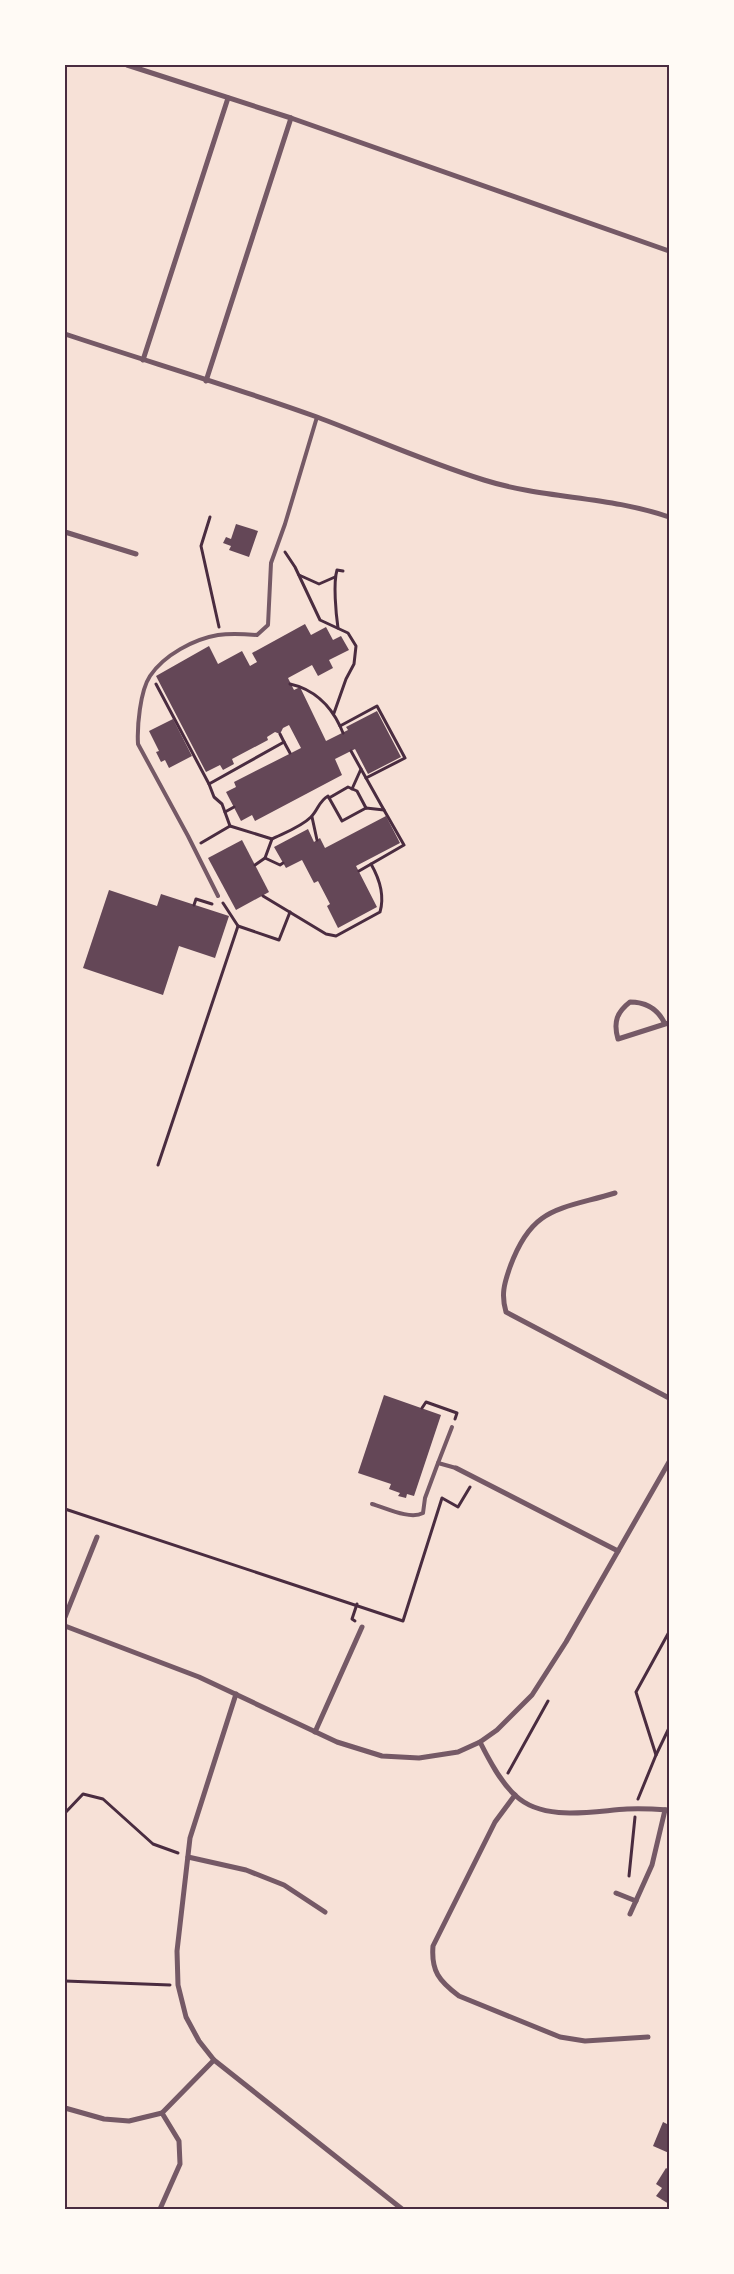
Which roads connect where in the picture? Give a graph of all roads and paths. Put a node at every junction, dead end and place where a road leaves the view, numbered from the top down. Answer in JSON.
{"nodes":[{"id":1,"x":127,"y":65,"type":"edge"},
{"id":2,"x":228,"y":98,"type":"junction"},
{"id":3,"x":291,"y":118,"type":"junction"},
{"id":4,"x":669,"y":251,"type":"edge"},
{"id":5,"x":65,"y":334,"type":"edge"},
{"id":6,"x":143,"y":360,"type":"junction"},
{"id":7,"x":206,"y":381,"type":"junction"},
{"id":8,"x":317,"y":417,"type":"junction"},
{"id":9,"x":669,"y":517,"type":"edge"},
{"id":10,"x":210,"y":518,"type":"dead end"},
{"id":11,"x":65,"y":532,"type":"edge"},
{"id":12,"x":276,"y":546,"type":"junction"},
{"id":13,"x":136,"y":554,"type":"dead end"},
{"id":14,"x":343,"y":571,"type":"dead end"},
{"id":15,"x":299,"y":575,"type":"junction"},
{"id":16,"x":335,"y":577,"type":"junction"},
{"id":17,"x":338,"y":629,"type":"junction"},
{"id":18,"x":221,"y":635,"type":"junction"},
{"id":19,"x":151,"y":674,"type":"junction"},
{"id":20,"x":290,"y":684,"type":"dead end"},
{"id":21,"x":334,"y":713,"type":"junction"},
{"id":22,"x":340,"y":726,"type":"junction"},
{"id":23,"x":343,"y":733,"type":"dead end"},
{"id":24,"x":280,"y":734,"type":"dead end"},
{"id":25,"x":284,"y":742,"type":"junction"},
{"id":26,"x":351,"y":751,"type":"dead end"},
{"id":27,"x":290,"y":753,"type":"dead end"},
{"id":28,"x":361,"y":769,"type":"junction"},
{"id":29,"x":366,"y":778,"type":"junction"},
{"id":30,"x":209,"y":784,"type":"junction"},
{"id":31,"x":352,"y":789,"type":"junction"},
{"id":32,"x":329,"y":798,"type":"junction"},
{"id":33,"x":234,"y":807,"type":"dead end"},
{"id":34,"x":366,"y":808,"type":"junction"},
{"id":35,"x":384,"y":810,"type":"junction"},
{"id":36,"x":225,"y":812,"type":"junction"},
{"id":37,"x":312,"y":816,"type":"junction"},
{"id":38,"x":230,"y":826,"type":"junction"},
{"id":39,"x":272,"y":839,"type":"junction"},
{"id":40,"x":317,"y":840,"type":"dead end"},
{"id":41,"x":194,"y":847,"type":"junction"},
{"id":42,"x":265,"y":858,"type":"junction"},
{"id":43,"x":283,"y":863,"type":"dead end"},
{"id":44,"x":371,"y":864,"type":"junction"},
{"id":45,"x":255,"y":865,"type":"dead end"},
{"id":46,"x":359,"y":871,"type":"dead end"},
{"id":47,"x":218,"y":896,"type":"joint"},
{"id":48,"x":263,"y":896,"type":"dead end"},
{"id":49,"x":194,"y":905,"type":"dead end"},
{"id":50,"x":227,"y":909,"type":"junction"},
{"id":51,"x":290,"y":912,"type":"junction"},
{"id":52,"x":238,"y":926,"type":"junction"},
{"id":53,"x":667,"y":1024,"type":"edge"},
{"id":54,"x":158,"y":1165,"type":"dead end"},
{"id":55,"x":615,"y":1193,"type":"dead end"},
{"id":56,"x":669,"y":1398,"type":"edge"},
{"id":57,"x":422,"y":1408,"type":"dead end"},
{"id":58,"x":452,"y":1427,"type":"joint"},
{"id":59,"x":669,"y":1462,"type":"edge"},
{"id":60,"x":438,"y":1463,"type":"junction"},
{"id":61,"x":456,"y":1468,"type":"joint"},
{"id":62,"x":476,"y":1477,"type":"junction"},
{"id":63,"x":372,"y":1504,"type":"dead end"},
{"id":64,"x":65,"y":1509,"type":"edge"},
{"id":65,"x":97,"y":1537,"type":"dead end"},
{"id":66,"x":618,"y":1551,"type":"junction"},
{"id":67,"x":357,"y":1604,"type":"junction"},
{"id":68,"x":65,"y":1617,"type":"edge"},
{"id":69,"x":65,"y":1626,"type":"edge"},
{"id":70,"x":362,"y":1627,"type":"joint"},
{"id":71,"x":669,"y":1634,"type":"edge"},
{"id":72,"x":236,"y":1694,"type":"junction"},
{"id":73,"x":548,"y":1701,"type":"dead end"},
{"id":74,"x":669,"y":1728,"type":"edge"},
{"id":75,"x":315,"y":1732,"type":"junction"},
{"id":76,"x":480,"y":1742,"type":"junction"},
{"id":77,"x":656,"y":1756,"type":"junction"},
{"id":78,"x":504,"y":1780,"type":"junction"},
{"id":79,"x":515,"y":1795,"type":"junction"},
{"id":80,"x":637,"y":1809,"type":"junction"},
{"id":81,"x":667,"y":1810,"type":"edge"},
{"id":82,"x":65,"y":1813,"type":"edge"},
{"id":83,"x":188,"y":1856,"type":"junction"},
{"id":84,"x":629,"y":1876,"type":"dead end"},
{"id":85,"x":616,"y":1892,"type":"dead end"},
{"id":86,"x":636,"y":1901,"type":"junction"},
{"id":87,"x":325,"y":1912,"type":"dead end"},
{"id":88,"x":630,"y":1914,"type":"dead end"},
{"id":89,"x":65,"y":1981,"type":"edge"},
{"id":90,"x":178,"y":1985,"type":"junction"},
{"id":91,"x":648,"y":2037,"type":"dead end"},
{"id":92,"x":214,"y":2060,"type":"junction"},
{"id":93,"x":65,"y":2108,"type":"edge"},
{"id":94,"x":162,"y":2113,"type":"junction"},
{"id":95,"x":160,"y":2209,"type":"edge"},
{"id":96,"x":402,"y":2209,"type":"edge"}],
"edges":[{"from":1,"to":2,"type":"street"},
{"from":2,"to":3,"type":"street"},
{"from":2,"to":6,"type":"street"},
{"from":3,"to":4,"type":"street"},
{"from":3,"to":7,"type":"street"},
{"from":5,"to":6,"type":"street"},
{"from":6,"to":7,"type":"street"},
{"from":7,"to":8,"type":"street"},
{"from":8,"to":9,"type":"street"},
{"from":8,"to":12,"type":"lane"},
{"from":10,"to":18,"type":"path"},
{"from":11,"to":13,"type":"street"},
{"from":12,"to":15,"type":"path"},
{"from":12,"to":18,"type":"lane"},
{"from":14,"to":16,"type":"path"},
{"from":15,"to":16,"type":"path"},
{"from":15,"to":17,"type":"path"},
{"from":16,"to":17,"type":"path"},
{"from":17,"to":21,"type":"path"},
{"from":18,"to":19,"type":"lane"},
{"from":19,"to":30,"type":"path"},
{"from":19,"to":41,"type":"lane"},
{"from":20,"to":21,"type":"path"},
{"from":21,"to":22,"type":"path"},
{"from":22,"to":23,"type":"path"},
{"from":22,"to":29,"type":"path"},
{"from":24,"to":25,"type":"path"},
{"from":25,"to":27,"type":"path"},
{"from":25,"to":30,"type":"path"},
{"from":26,"to":28,"type":"path"},
{"from":28,"to":29,"type":"path"},
{"from":28,"to":31,"type":"path"},
{"from":29,"to":35,"type":"path"},
{"from":30,"to":36,"type":"path"},
{"from":31,"to":32,"type":"path"},
{"from":31,"to":34,"type":"path"},
{"from":32,"to":34,"type":"path"},
{"from":32,"to":37,"type":"path"},
{"from":33,"to":36,"type":"path"},
{"from":34,"to":35,"type":"path"},
{"from":35,"to":44,"type":"path"},
{"from":36,"to":38,"type":"path"},
{"from":37,"to":39,"type":"path"},
{"from":37,"to":40,"type":"path"},
{"from":38,"to":39,"type":"path"},
{"from":38,"to":41,"type":"path"},
{"from":39,"to":42,"type":"path"},
{"from":41,"to":47,"type":"lane"},
{"from":42,"to":43,"type":"path"},
{"from":42,"to":45,"type":"path"},
{"from":44,"to":46,"type":"path"},
{"from":44,"to":51,"type":"path"},
{"from":47,"to":50,"type":"path"},
{"from":48,"to":51,"type":"path"},
{"from":49,"to":50,"type":"path"},
{"from":50,"to":52,"type":"path"},
{"from":51,"to":52,"type":"path"},
{"from":52,"to":54,"type":"path"},
{"from":53,"to":53,"type":"street"},
{"from":55,"to":56,"type":"street"},
{"from":57,"to":58,"type":"path"},
{"from":58,"to":60,"type":"lane"},
{"from":59,"to":66,"type":"street"},
{"from":60,"to":61,"type":"lane"},
{"from":60,"to":63,"type":"lane"},
{"from":61,"to":62,"type":"street"},
{"from":62,"to":66,"type":"street"},
{"from":62,"to":67,"type":"path"},
{"from":64,"to":67,"type":"path"},
{"from":65,"to":68,"type":"street"},
{"from":66,"to":76,"type":"street"},
{"from":67,"to":70,"type":"path"},
{"from":69,"to":72,"type":"street"},
{"from":70,"to":75,"type":"street"},
{"from":71,"to":77,"type":"path"},
{"from":72,"to":75,"type":"street"},
{"from":72,"to":83,"type":"street"},
{"from":73,"to":78,"type":"path"},
{"from":74,"to":77,"type":"path"},
{"from":75,"to":76,"type":"street"},
{"from":76,"to":78,"type":"street"},
{"from":77,"to":80,"type":"path"},
{"from":78,"to":79,"type":"street"},
{"from":79,"to":80,"type":"street"},
{"from":79,"to":91,"type":"street"},
{"from":80,"to":81,"type":"street"},
{"from":80,"to":84,"type":"path"},
{"from":81,"to":86,"type":"street"},
{"from":82,"to":83,"type":"path"},
{"from":83,"to":87,"type":"street"},
{"from":83,"to":90,"type":"street"},
{"from":85,"to":86,"type":"street"},
{"from":86,"to":88,"type":"street"},
{"from":89,"to":90,"type":"path"},
{"from":90,"to":92,"type":"street"},
{"from":92,"to":94,"type":"street"},
{"from":92,"to":96,"type":"street"},
{"from":93,"to":94,"type":"street"},
{"from":94,"to":95,"type":"street"}]}
